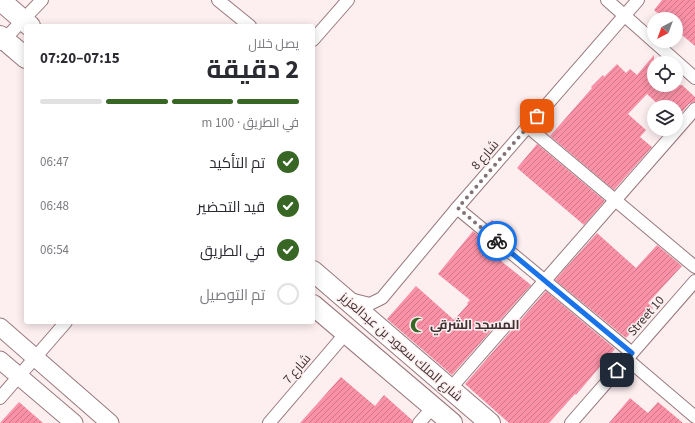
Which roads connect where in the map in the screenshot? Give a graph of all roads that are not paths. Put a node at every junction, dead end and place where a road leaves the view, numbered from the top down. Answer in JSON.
{"nodes":[{"id":1,"x":0,"y":0,"type":"edge"},
{"id":2,"x":42,"y":0,"type":"edge"},
{"id":3,"x":218,"y":0,"type":"edge"},
{"id":4,"x":348,"y":0,"type":"edge"},
{"id":5,"x":607,"y":0,"type":"edge"},
{"id":6,"x":638,"y":0,"type":"edge"},
{"id":7,"x":625,"y":15,"type":"junction"},
{"id":8,"x":27,"y":23,"type":"edge"},
{"id":9,"x":248,"y":24,"type":"edge"},
{"id":10,"x":24,"y":25,"type":"edge"},
{"id":11,"x":315,"y":38,"type":"edge"},
{"id":12,"x":2,"y":40,"type":"edge"},
{"id":13,"x":24,"y":56,"type":"edge"},
{"id":14,"x":695,"y":78,"type":"edge"},
{"id":15,"x":695,"y":109,"type":"edge"},
{"id":16,"x":528,"y":128,"type":"junction"},
{"id":17,"x":615,"y":200,"type":"junction"},
{"id":18,"x":458,"y":208,"type":"junction"},
{"id":19,"x":695,"y":267,"type":"edge"},
{"id":20,"x":315,"y":273,"type":"edge"},
{"id":21,"x":544,"y":280,"type":"junction"},
{"id":22,"x":695,"y":281,"type":"edge"},
{"id":23,"x":343,"y":297,"type":"junction"},
{"id":24,"x":315,"y":306,"type":"edge"},
{"id":25,"x":64,"y":324,"type":"edge"},
{"id":26,"x":0,"y":327,"type":"edge"},
{"id":27,"x":346,"y":333,"type":"junction"},
{"id":28,"x":629,"y":356,"type":"junction"},
{"id":29,"x":35,"y":357,"type":"junction"},
{"id":30,"x":0,"y":360,"type":"edge"},
{"id":31,"x":19,"y":376,"type":"junction"},
{"id":32,"x":450,"y":389,"type":"junction"},
{"id":33,"x":0,"y":398,"type":"edge"},
{"id":34,"x":433,"y":407,"type":"junction"},
{"id":35,"x":695,"y":417,"type":"edge"},
{"id":36,"x":74,"y":423,"type":"edge"},
{"id":37,"x":110,"y":423,"type":"edge"},
{"id":38,"x":268,"y":423,"type":"edge"},
{"id":39,"x":419,"y":423,"type":"edge"},
{"id":40,"x":452,"y":423,"type":"edge"},
{"id":41,"x":490,"y":423,"type":"edge"},
{"id":42,"x":571,"y":423,"type":"edge"}],
"edges":[{"from":1,"to":8,"type":"main road"},
{"from":2,"to":8,"type":"street"},
{"from":3,"to":9,"type":"street"},
{"from":4,"to":11,"type":"street"},
{"from":5,"to":7,"type":"street"},
{"from":6,"to":7,"type":"street","name":"شارع 8"},
{"from":7,"to":14,"type":"street"},
{"from":7,"to":16,"type":"street","name":"شارع 8"},
{"from":10,"to":12,"type":"street"},
{"from":12,"to":13,"type":"main road"},
{"from":15,"to":17,"type":"street"},
{"from":16,"to":17,"type":"street"},
{"from":16,"to":18,"type":"street","name":"شارع 8"},
{"from":17,"to":19,"type":"street"},
{"from":17,"to":21,"type":"street"},
{"from":18,"to":21,"type":"street"},
{"from":18,"to":23,"type":"street","name":"شارع 8"},
{"from":20,"to":23,"type":"main road","name":"شارع الملك سعود بن عبدالعزيز"},
{"from":21,"to":28,"type":"street"},
{"from":21,"to":32,"type":"street"},
{"from":22,"to":28,"type":"street","name":"Street 10"},
{"from":23,"to":32,"type":"main road","name":"شارع الملك سعود بن عبدالعزيز"},
{"from":24,"to":27,"type":"main road","name":"شارع الملك سعود بن عبدالعزيز"},
{"from":25,"to":29,"type":"street"},
{"from":26,"to":29,"type":"street"},
{"from":27,"to":34,"type":"main road","name":"شارع الملك سعود بن عبدالعزيز"},
{"from":27,"to":38,"type":"street","name":"شارع 7"},
{"from":28,"to":35,"type":"street"},
{"from":28,"to":42,"type":"street","name":"Street 10"},
{"from":29,"to":31,"type":"street"},
{"from":29,"to":37,"type":"street"},
{"from":30,"to":31,"type":"street"},
{"from":31,"to":33,"type":"street"},
{"from":31,"to":36,"type":"street"},
{"from":32,"to":41,"type":"main road","name":"شارع الملك سعود بن عبدالعزيز"},
{"from":34,"to":39,"type":"street"},
{"from":34,"to":40,"type":"main road","name":"شارع الملك سعود بن عبدالعزيز"}]}
